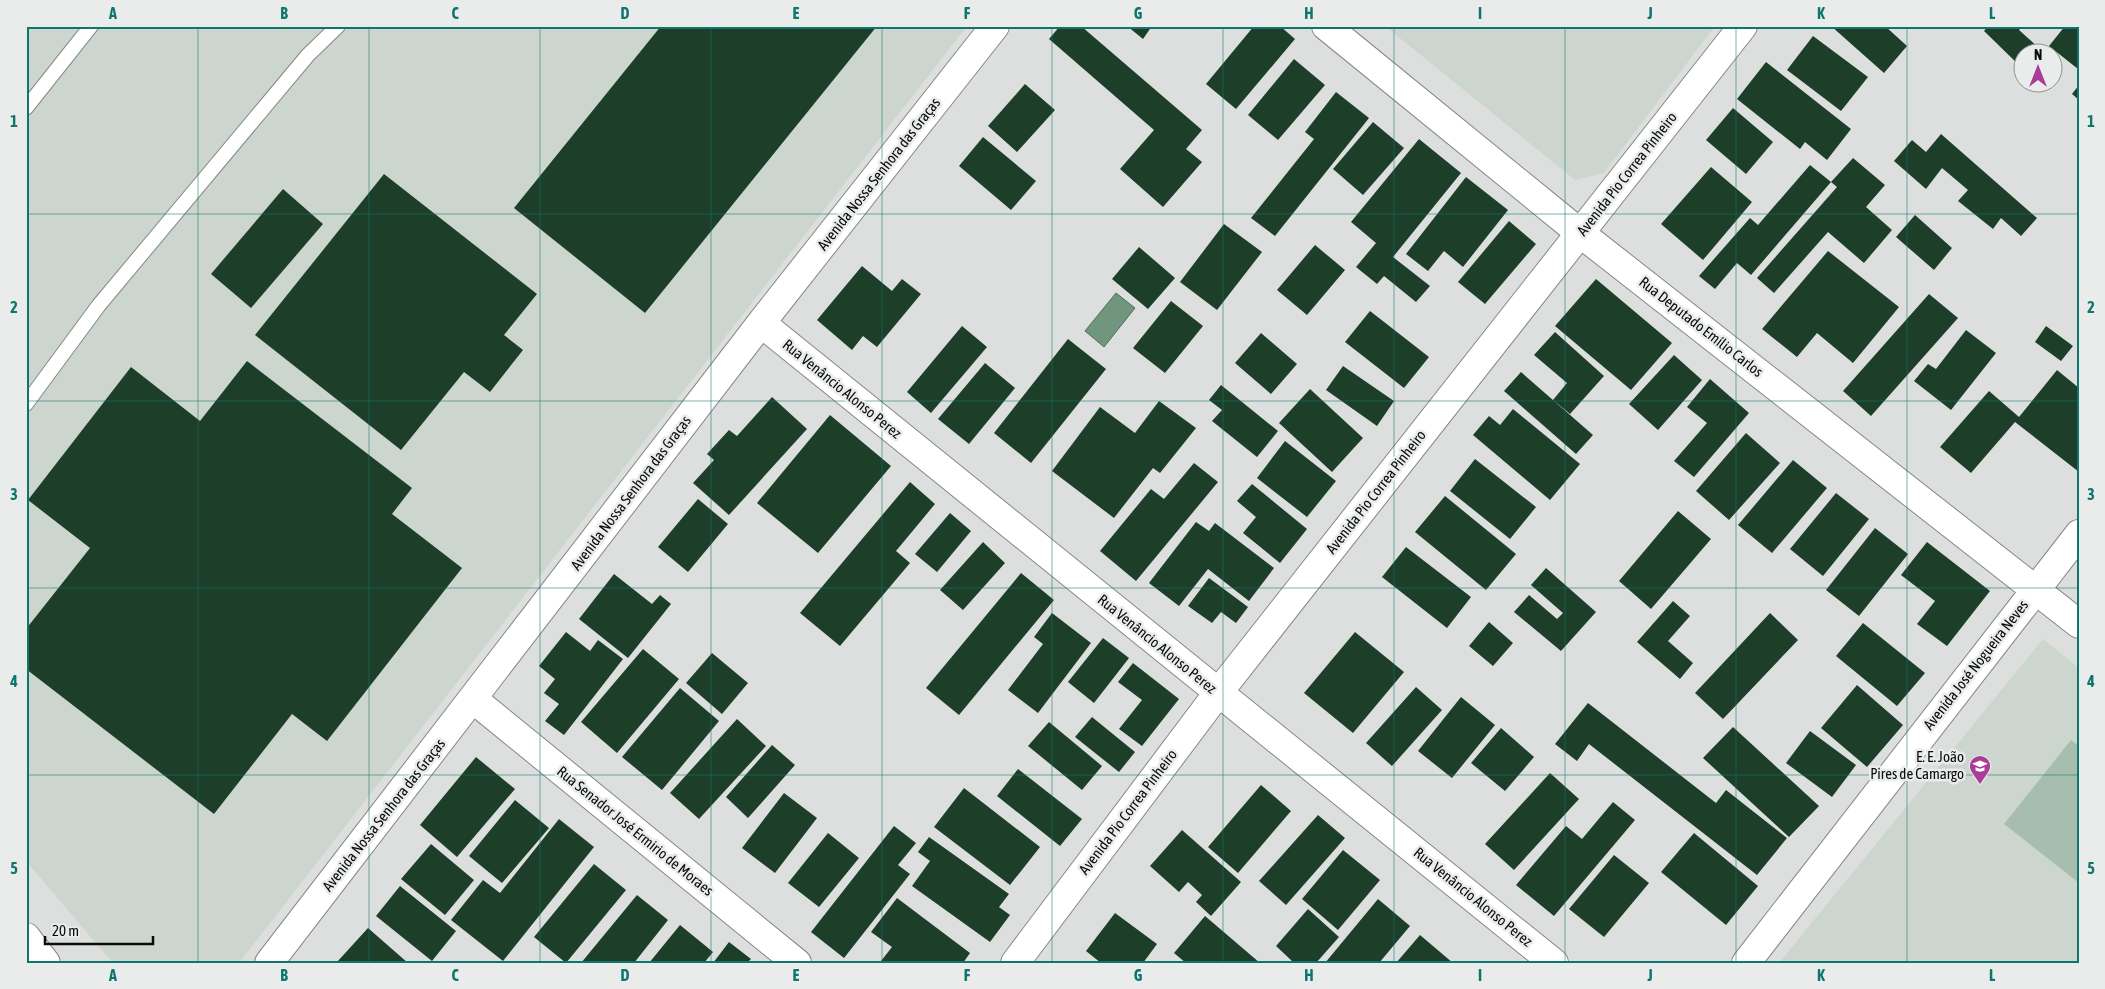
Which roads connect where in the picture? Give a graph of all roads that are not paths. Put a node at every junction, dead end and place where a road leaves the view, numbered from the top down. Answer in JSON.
{"nodes":[{"id":1,"x":91,"y":26,"type":"edge"},
{"id":2,"x":338,"y":26,"type":"edge"},
{"id":3,"x":995,"y":26,"type":"edge"},
{"id":4,"x":1326,"y":26,"type":"edge"},
{"id":5,"x":1743,"y":26,"type":"edge"},
{"id":6,"x":26,"y":108,"type":"edge"},
{"id":7,"x":1580,"y":233,"type":"junction"},
{"id":8,"x":761,"y":323,"type":"junction"},
{"id":9,"x":26,"y":404,"type":"edge"},
{"id":10,"x":2079,"y":534,"type":"edge"},
{"id":11,"x":2035,"y":589,"type":"junction"},
{"id":12,"x":2079,"y":624,"type":"edge"},
{"id":13,"x":1218,"y":693,"type":"junction"},
{"id":14,"x":473,"y":699,"type":"junction"},
{"id":15,"x":26,"y":937,"type":"edge"},
{"id":16,"x":46,"y":963,"type":"edge"},
{"id":17,"x":269,"y":963,"type":"edge"},
{"id":18,"x":797,"y":963,"type":"edge"},
{"id":19,"x":1015,"y":963,"type":"edge"},
{"id":20,"x":1554,"y":963,"type":"edge"},
{"id":21,"x":1746,"y":963,"type":"edge"}],
"edges":[{"from":1,"to":6,"type":"lane"},
{"from":2,"to":9,"type":"lane"},
{"from":3,"to":8,"type":"street","name":"Avenida Nossa Senhora das Graças"},
{"from":4,"to":7,"type":"street","name":"Rua Deputado Emílio Carlos"},
{"from":5,"to":7,"type":"street","name":"Avenida Pio Correa Pinheiro"},
{"from":7,"to":11,"type":"street","name":"Rua Deputado Emílio Carlos"},
{"from":7,"to":13,"type":"street","name":"Avenida Pio Correa Pinheiro"},
{"from":8,"to":13,"type":"street","name":"Rua Venâncio Alonso Perez"},
{"from":8,"to":14,"type":"street","name":"Avenida Nossa Senhora das Graças"},
{"from":10,"to":11,"type":"street","name":"Avenida José Nogueira Neves"},
{"from":11,"to":12,"type":"street","name":"Rua Deputado Emílio Carlos"},
{"from":11,"to":21,"type":"street","name":"Avenida José Nogueira Neves"},
{"from":13,"to":19,"type":"street","name":"Avenida Pio Correa Pinheiro"},
{"from":13,"to":20,"type":"street","name":"Rua Venâncio Alonso Perez"},
{"from":14,"to":17,"type":"street","name":"Avenida Nossa Senhora das Graças"},
{"from":14,"to":18,"type":"street","name":"Rua Senador José Ermirio de Moraes"},
{"from":15,"to":16,"type":"street"}]}
